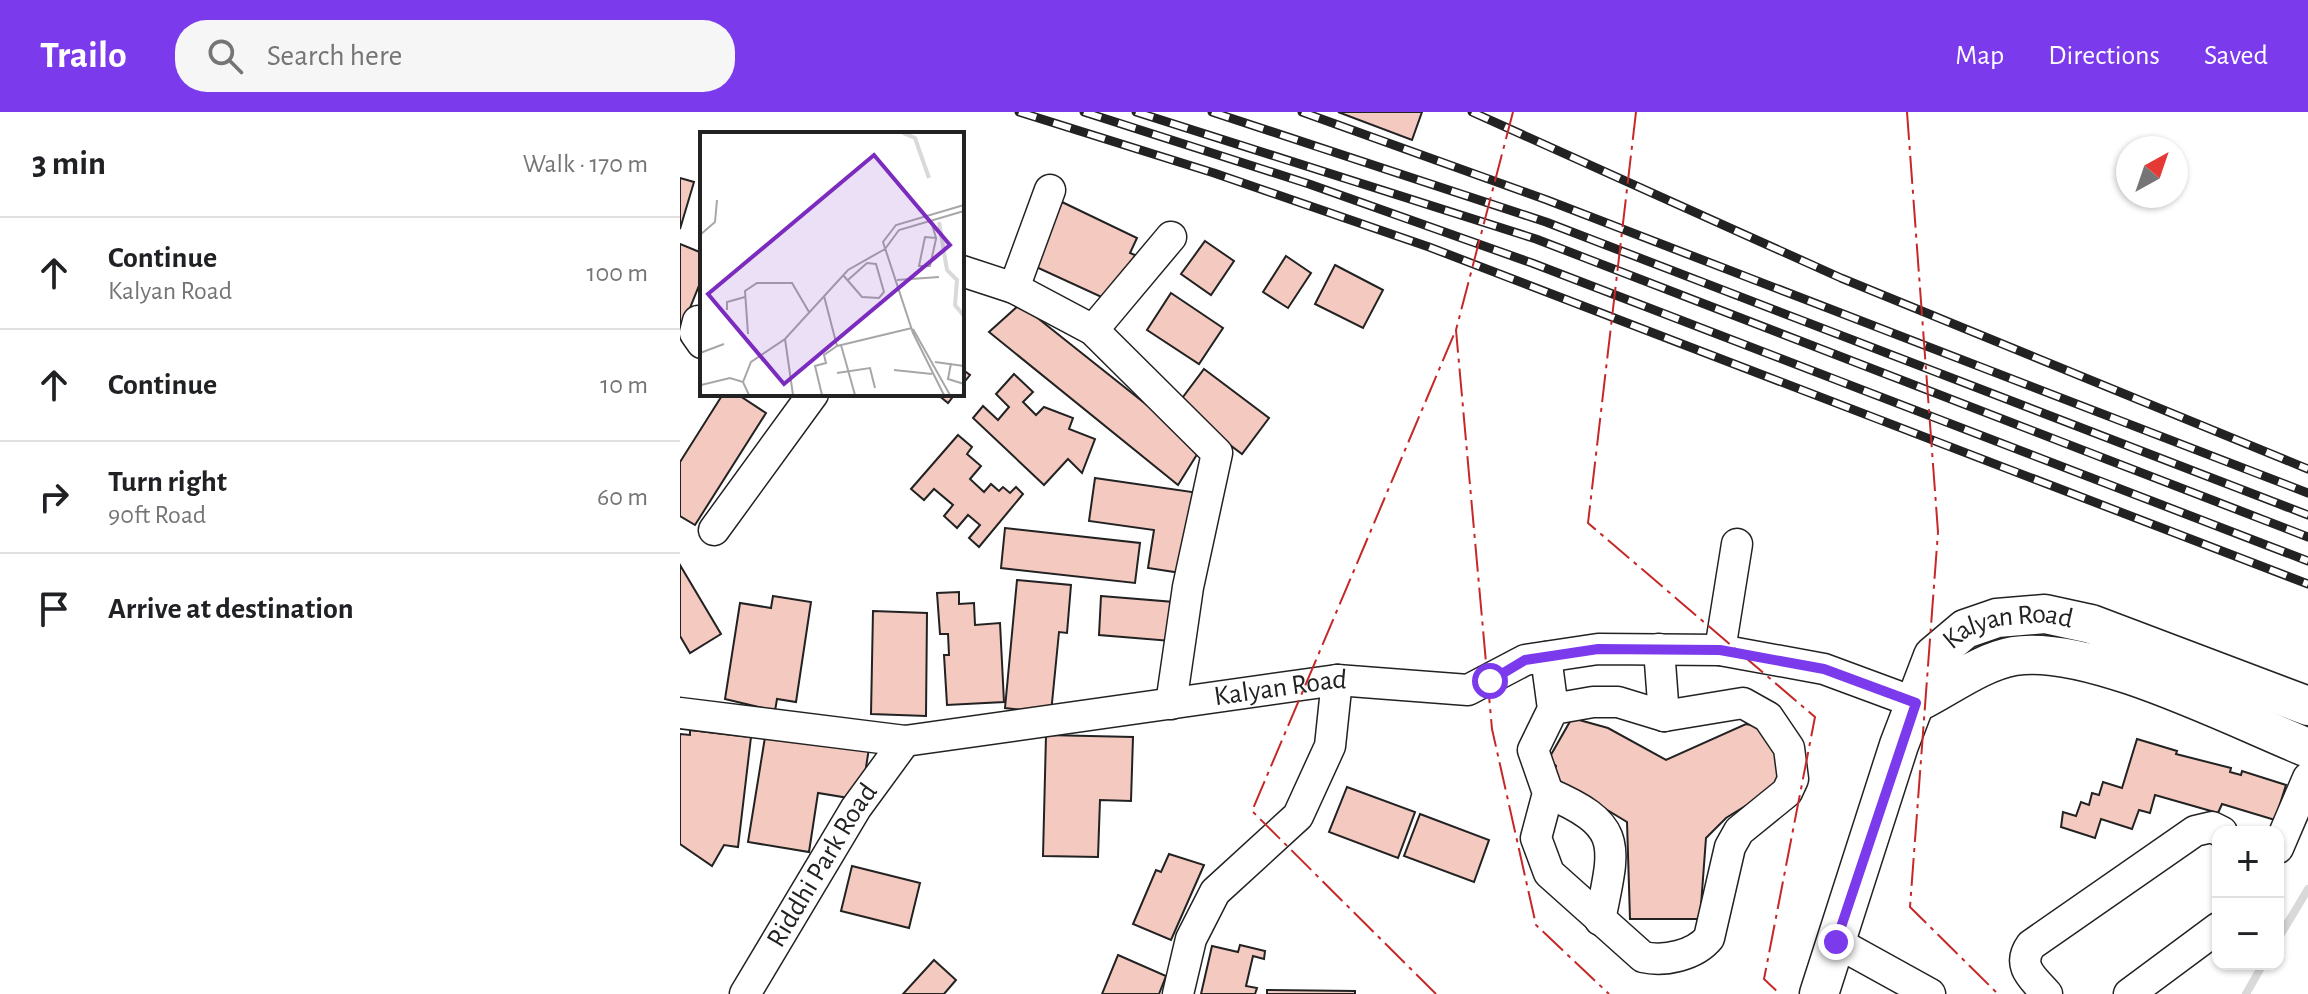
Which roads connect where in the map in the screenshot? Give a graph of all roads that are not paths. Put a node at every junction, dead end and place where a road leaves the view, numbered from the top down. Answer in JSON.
{"nodes":[{"id":1,"x":1050,"y":190,"type":"dead end"},
{"id":2,"x":1171,"y":237,"type":"dead end"},
{"id":3,"x":964,"y":272,"type":"edge"},
{"id":4,"x":1014,"y":288,"type":"junction"},
{"id":5,"x":1093,"y":330,"type":"junction"},
{"id":6,"x":812,"y":396,"type":"edge"},
{"id":7,"x":714,"y":530,"type":"dead end"},
{"id":8,"x":1737,"y":544,"type":"dead end"},
{"id":9,"x":2045,"y":614,"type":"junction"},
{"id":10,"x":1659,"y":649,"type":"junction"},
{"id":11,"x":1720,"y":650,"type":"junction"},
{"id":12,"x":2046,"y":654,"type":"junction"},
{"id":13,"x":1546,"y":657,"type":"junction"},
{"id":14,"x":1337,"y":680,"type":"junction"},
{"id":15,"x":1916,"y":703,"type":"junction"},
{"id":16,"x":1171,"y":704,"type":"junction"},
{"id":17,"x":2308,"y":706,"type":"edge"},
{"id":18,"x":1553,"y":709,"type":"junction"},
{"id":19,"x":680,"y":713,"type":"edge"},
{"id":20,"x":1664,"y":716,"type":"junction"},
{"id":21,"x":905,"y":741,"type":"junction"},
{"id":22,"x":2308,"y":748,"type":"edge"},
{"id":23,"x":2308,"y":778,"type":"edge"},
{"id":24,"x":1548,"y":793,"type":"junction"},
{"id":25,"x":2212,"y":827,"type":"edge"},
{"id":26,"x":2284,"y":834,"type":"edge"},
{"id":27,"x":1600,"y":920,"type":"junction"},
{"id":28,"x":2212,"y":932,"type":"edge"},
{"id":29,"x":1836,"y":942,"type":"junction"},
{"id":30,"x":745,"y":994,"type":"edge"},
{"id":31,"x":1178,"y":994,"type":"edge"},
{"id":32,"x":1819,"y":994,"type":"edge"},
{"id":33,"x":1930,"y":994,"type":"edge"},
{"id":34,"x":2047,"y":994,"type":"edge"},
{"id":35,"x":2129,"y":994,"type":"edge"}],
"edges":[{"from":1,"to":4,"type":"street"},
{"from":2,"to":5,"type":"street"},
{"from":3,"to":4,"type":"street"},
{"from":4,"to":5,"type":"street"},
{"from":5,"to":16,"type":"street"},
{"from":6,"to":7,"type":"street"},
{"from":8,"to":11,"type":"street"},
{"from":9,"to":12,"type":"main road"},
{"from":9,"to":15,"type":"main road","name":"Kalyan Road"},
{"from":9,"to":17,"type":"main road","name":"Kalyan Road"},
{"from":10,"to":11,"type":"street","name":"Kalyan Road"},
{"from":10,"to":13,"type":"street","name":"Kalyan Road"},
{"from":10,"to":20,"type":"street"},
{"from":11,"to":15,"type":"street","name":"Kalyan Road"},
{"from":12,"to":15,"type":"main road","name":"Kalyan Road"},
{"from":12,"to":22,"type":"main road","name":"Kalyan Road"},
{"from":13,"to":14,"type":"street","name":"Kalyan Road"},
{"from":13,"to":18,"type":"street"},
{"from":14,"to":16,"type":"street","name":"Kalyan Road"},
{"from":14,"to":31,"type":"street"},
{"from":15,"to":29,"type":"main road"},
{"from":16,"to":21,"type":"street","name":"Kalyan Road"},
{"from":18,"to":20,"type":"street"},
{"from":18,"to":24,"type":"street"},
{"from":19,"to":21,"type":"street","name":"Kalyan Road"},
{"from":20,"to":27,"type":"street"},
{"from":21,"to":30,"type":"street","name":"Riddhi Park Road"},
{"from":23,"to":26,"type":"street"},
{"from":24,"to":27,"type":"street"},
{"from":24,"to":27,"type":"street"},
{"from":25,"to":34,"type":"street"},
{"from":28,"to":35,"type":"street"},
{"from":29,"to":32,"type":"main road"},
{"from":29,"to":33,"type":"street"}]}
